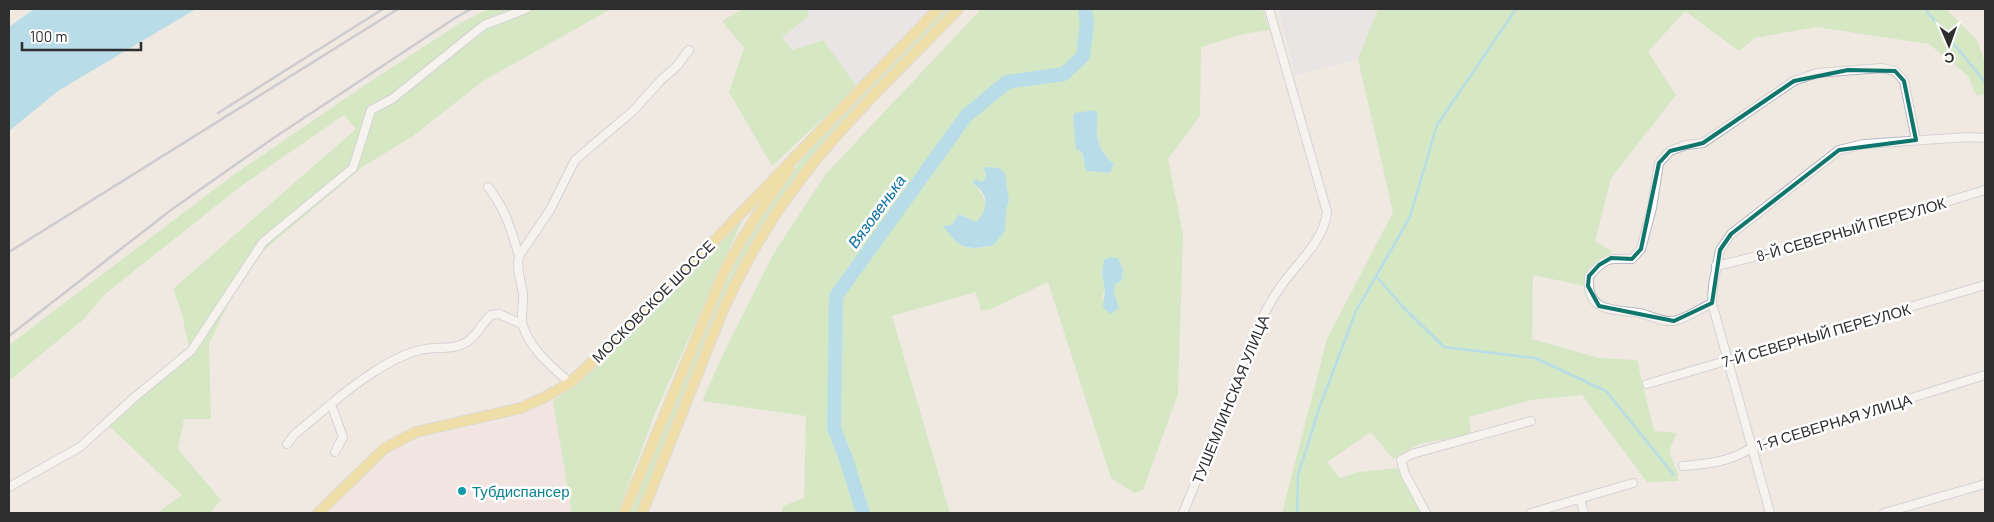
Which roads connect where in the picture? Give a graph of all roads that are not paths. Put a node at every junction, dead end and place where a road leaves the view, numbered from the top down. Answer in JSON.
{"nodes":[{"id":1,"x":526,"y":9,"type":"edge"},
{"id":2,"x":938,"y":9,"type":"edge"},
{"id":3,"x":958,"y":9,"type":"edge"},
{"id":4,"x":1269,"y":9,"type":"edge"},
{"id":5,"x":689,"y":50,"type":"dead end"},
{"id":6,"x":817,"y":133,"type":"junction"},
{"id":7,"x":1985,"y":138,"type":"edge"},
{"id":8,"x":1916,"y":140,"type":"junction"},
{"id":9,"x":488,"y":187,"type":"dead end"},
{"id":10,"x":1985,"y":190,"type":"edge"},
{"id":11,"x":519,"y":256,"type":"junction"},
{"id":12,"x":1716,"y":266,"type":"junction"},
{"id":13,"x":1985,"y":285,"type":"edge"},
{"id":14,"x":1712,"y":303,"type":"junction"},
{"id":15,"x":522,"y":324,"type":"junction"},
{"id":16,"x":1729,"y":360,"type":"junction"},
{"id":17,"x":1985,"y":374,"type":"edge"},
{"id":18,"x":570,"y":383,"type":"junction"},
{"id":19,"x":1647,"y":384,"type":"dead end"},
{"id":20,"x":331,"y":404,"type":"junction"},
{"id":21,"x":1531,"y":421,"type":"dead end"},
{"id":22,"x":287,"y":444,"type":"dead end"},
{"id":23,"x":1751,"y":448,"type":"junction"},
{"id":24,"x":334,"y":452,"type":"dead end"},
{"id":25,"x":1683,"y":466,"type":"dead end"},
{"id":26,"x":1633,"y":483,"type":"dead end"},
{"id":27,"x":1985,"y":484,"type":"edge"},
{"id":28,"x":9,"y":487,"type":"edge"},
{"id":29,"x":1580,"y":499,"type":"junction"},
{"id":30,"x":318,"y":513,"type":"edge"},
{"id":31,"x":624,"y":513,"type":"edge"},
{"id":32,"x":642,"y":513,"type":"edge"},
{"id":33,"x":1183,"y":513,"type":"edge"},
{"id":34,"x":1426,"y":513,"type":"edge"},
{"id":35,"x":1531,"y":513,"type":"edge"},
{"id":36,"x":1584,"y":513,"type":"edge"},
{"id":37,"x":1770,"y":513,"type":"edge"},
{"id":38,"x":1884,"y":513,"type":"edge"}],
"edges":[{"from":1,"to":28,"type":"street"},
{"from":2,"to":6,"type":"main road","name":"МОСКОВСКОЕ ШОССЕ"},
{"from":3,"to":32,"type":"main road"},
{"from":4,"to":33,"type":"street","name":"ТУШЕМЛИНСКАЯ УЛИЦА"},
{"from":5,"to":11,"type":"street"},
{"from":6,"to":18,"type":"main road","name":"МОСКОВСКОЕ ШОССЕ"},
{"from":6,"to":31,"type":"main road"},
{"from":7,"to":8,"type":"street"},
{"from":8,"to":12,"type":"street"},
{"from":8,"to":14,"type":"street"},
{"from":9,"to":11,"type":"street"},
{"from":10,"to":12,"type":"street","name":"8-Й СЕВЕРНЫЙ ПЕРЕУЛОК"},
{"from":11,"to":15,"type":"street"},
{"from":12,"to":14,"type":"street"},
{"from":13,"to":16,"type":"street","name":"7-Й СЕВЕРНЫЙ ПЕРЕУЛОК"},
{"from":14,"to":16,"type":"street"},
{"from":15,"to":18,"type":"street"},
{"from":15,"to":20,"type":"street"},
{"from":16,"to":19,"type":"street","name":"7-Й СЕВЕРНЫЙ ПЕРЕУЛОК"},
{"from":16,"to":23,"type":"street"},
{"from":17,"to":23,"type":"street","name":"1-Я СЕВЕРНАЯ УЛИЦА"},
{"from":18,"to":30,"type":"main road","name":"МОСКОВСКОЕ ШОССЕ"},
{"from":20,"to":22,"type":"street"},
{"from":20,"to":24,"type":"street"},
{"from":21,"to":34,"type":"street"},
{"from":23,"to":25,"type":"street","name":"1-Я СЕВЕРНАЯ УЛИЦА"},
{"from":23,"to":37,"type":"street"},
{"from":26,"to":29,"type":"street"},
{"from":27,"to":38,"type":"street"},
{"from":29,"to":35,"type":"street"},
{"from":29,"to":36,"type":"street"}]}
